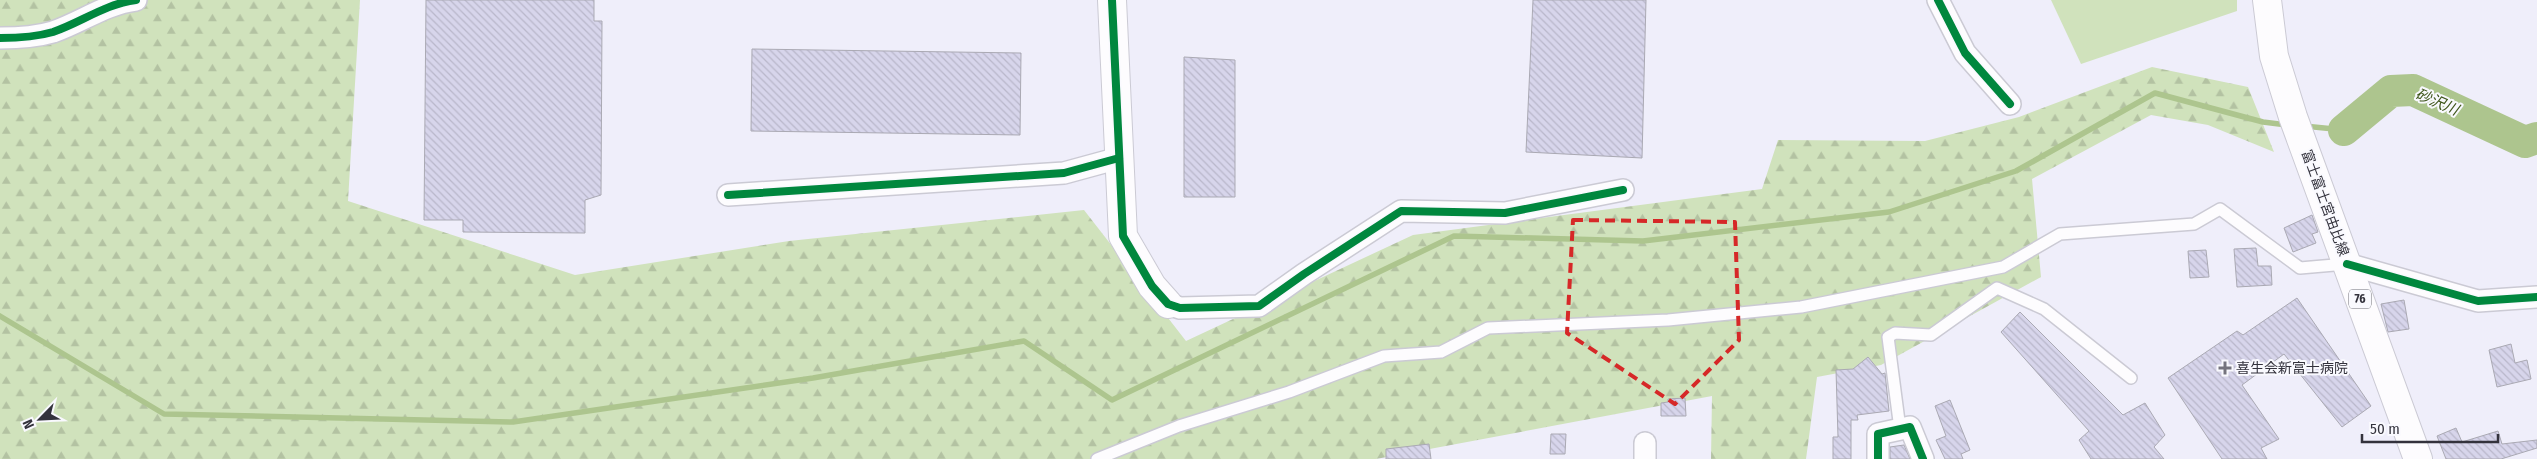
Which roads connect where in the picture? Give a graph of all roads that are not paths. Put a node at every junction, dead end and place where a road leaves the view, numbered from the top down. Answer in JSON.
{"nodes":[{"id":1,"x":136,"y":0,"type":"edge"},
{"id":2,"x":1112,"y":0,"type":"edge"},
{"id":3,"x":1938,"y":0,"type":"edge"},
{"id":4,"x":2267,"y":0,"type":"edge"},
{"id":5,"x":0,"y":38,"type":"edge"},
{"id":6,"x":2010,"y":104,"type":"dead end"},
{"id":7,"x":1119,"y":158,"type":"junction"},
{"id":8,"x":1623,"y":190,"type":"dead end"},
{"id":9,"x":728,"y":195,"type":"dead end"},
{"id":10,"x":2347,"y":264,"type":"junction"},
{"id":11,"x":2537,"y":297,"type":"edge"},
{"id":12,"x":1168,"y":304,"type":"joint"},
{"id":13,"x":2131,"y":378,"type":"dead end"},
{"id":14,"x":1900,"y":429,"type":"junction"},
{"id":15,"x":1097,"y":459,"type":"edge"},
{"id":16,"x":1878,"y":459,"type":"edge"},
{"id":17,"x":1923,"y":459,"type":"edge"},
{"id":18,"x":2418,"y":459,"type":"edge"}],
"edges":[{"from":1,"to":5,"type":"street"},
{"from":2,"to":7,"type":"main road"},
{"from":3,"to":6,"type":"street"},
{"from":4,"to":10,"type":"main road","name":"富士富士宮由比線","number":"76"},
{"from":7,"to":9,"type":"street"},
{"from":7,"to":12,"type":"main road"},
{"from":8,"to":12,"type":"street"},
{"from":10,"to":11,"type":"street"},
{"from":10,"to":15,"type":"lane"},
{"from":10,"to":18,"type":"main road","name":"富士富士宮由比線","number":"76"},
{"from":13,"to":14,"type":"lane"},
{"from":14,"to":16,"type":"street"},
{"from":14,"to":17,"type":"street"}]}
